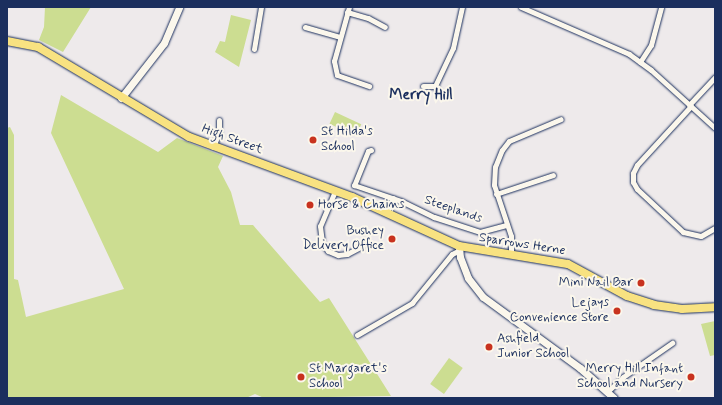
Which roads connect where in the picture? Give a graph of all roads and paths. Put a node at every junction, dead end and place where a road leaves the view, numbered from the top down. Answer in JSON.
{"nodes":[{"id":1,"x":179,"y":7,"type":"edge"},
{"id":2,"x":260,"y":7,"type":"edge"},
{"id":3,"x":462,"y":7,"type":"edge"},
{"id":4,"x":521,"y":7,"type":"edge"},
{"id":5,"x":661,"y":7,"type":"edge"},
{"id":6,"x":348,"y":10,"type":"edge"},
{"id":7,"x":305,"y":27,"type":"dead end"},
{"id":8,"x":385,"y":27,"type":"dead end"},
{"id":9,"x":340,"y":37,"type":"junction"},
{"id":10,"x":7,"y":41,"type":"edge"},
{"id":11,"x":254,"y":49,"type":"dead end"},
{"id":12,"x":640,"y":62,"type":"junction"},
{"id":13,"x":715,"y":77,"type":"edge"},
{"id":14,"x":369,"y":86,"type":"dead end"},
{"id":15,"x":423,"y":86,"type":"dead end"},
{"id":16,"x":435,"y":86,"type":"junction"},
{"id":17,"x":441,"y":95,"type":"dead end"},
{"id":18,"x":121,"y":98,"type":"junction"},
{"id":19,"x":690,"y":105,"type":"junction"},
{"id":20,"x":561,"y":119,"type":"dead end"},
{"id":21,"x":219,"y":120,"type":"dead end"},
{"id":22,"x":715,"y":128,"type":"edge"},
{"id":23,"x":213,"y":146,"type":"junction"},
{"id":24,"x":371,"y":150,"type":"dead end"},
{"id":25,"x":553,"y":175,"type":"dead end"},
{"id":26,"x":335,"y":191,"type":"junction"},
{"id":27,"x":496,"y":194,"type":"junction"},
{"id":28,"x":393,"y":198,"type":"junction"},
{"id":29,"x":387,"y":213,"type":"junction"},
{"id":30,"x":507,"y":225,"type":"junction"},
{"id":31,"x":715,"y":228,"type":"edge"},
{"id":32,"x":360,"y":247,"type":"dead end"},
{"id":33,"x":459,"y":249,"type":"junction"},
{"id":34,"x":511,"y":255,"type":"junction"},
{"id":35,"x":715,"y":307,"type":"edge"},
{"id":36,"x":357,"y":336,"type":"dead end"},
{"id":37,"x":672,"y":343,"type":"dead end"},
{"id":38,"x":607,"y":392,"type":"junction"},
{"id":39,"x":614,"y":398,"type":"edge"}],
"edges":[{"from":1,"to":18,"type":"street"},
{"from":2,"to":11,"type":"street"},
{"from":3,"to":16,"type":"street"},
{"from":4,"to":12,"type":"street"},
{"from":5,"to":12,"type":"street"},
{"from":6,"to":8,"type":"street"},
{"from":6,"to":9,"type":"street"},
{"from":7,"to":9,"type":"street"},
{"from":9,"to":14,"type":"street"},
{"from":10,"to":18,"type":"main road","name":"High Street"},
{"from":12,"to":19,"type":"street"},
{"from":13,"to":19,"type":"street"},
{"from":15,"to":16,"type":"street"},
{"from":16,"to":17,"type":"street"},
{"from":18,"to":23,"type":"main road","name":"High Street"},
{"from":19,"to":22,"type":"street"},
{"from":19,"to":31,"type":"street"},
{"from":20,"to":27,"type":"street"},
{"from":21,"to":23,"type":"street"},
{"from":23,"to":26,"type":"main road","name":"High Street"},
{"from":24,"to":28,"type":"street","name":"Steeplands"},
{"from":25,"to":27,"type":"street"},
{"from":26,"to":29,"type":"main road","name":"High Street"},
{"from":26,"to":32,"type":"street"},
{"from":27,"to":30,"type":"street"},
{"from":28,"to":29,"type":"street"},
{"from":28,"to":30,"type":"street","name":"Steeplands"},
{"from":29,"to":33,"type":"main road","name":"High Street"},
{"from":30,"to":34,"type":"street"},
{"from":33,"to":34,"type":"main road","name":"Sparrows Herne"},
{"from":33,"to":36,"type":"street"},
{"from":33,"to":38,"type":"street"},
{"from":34,"to":35,"type":"main road","name":"Sparrows Herne"},
{"from":37,"to":38,"type":"street"},
{"from":38,"to":39,"type":"street"}]}
